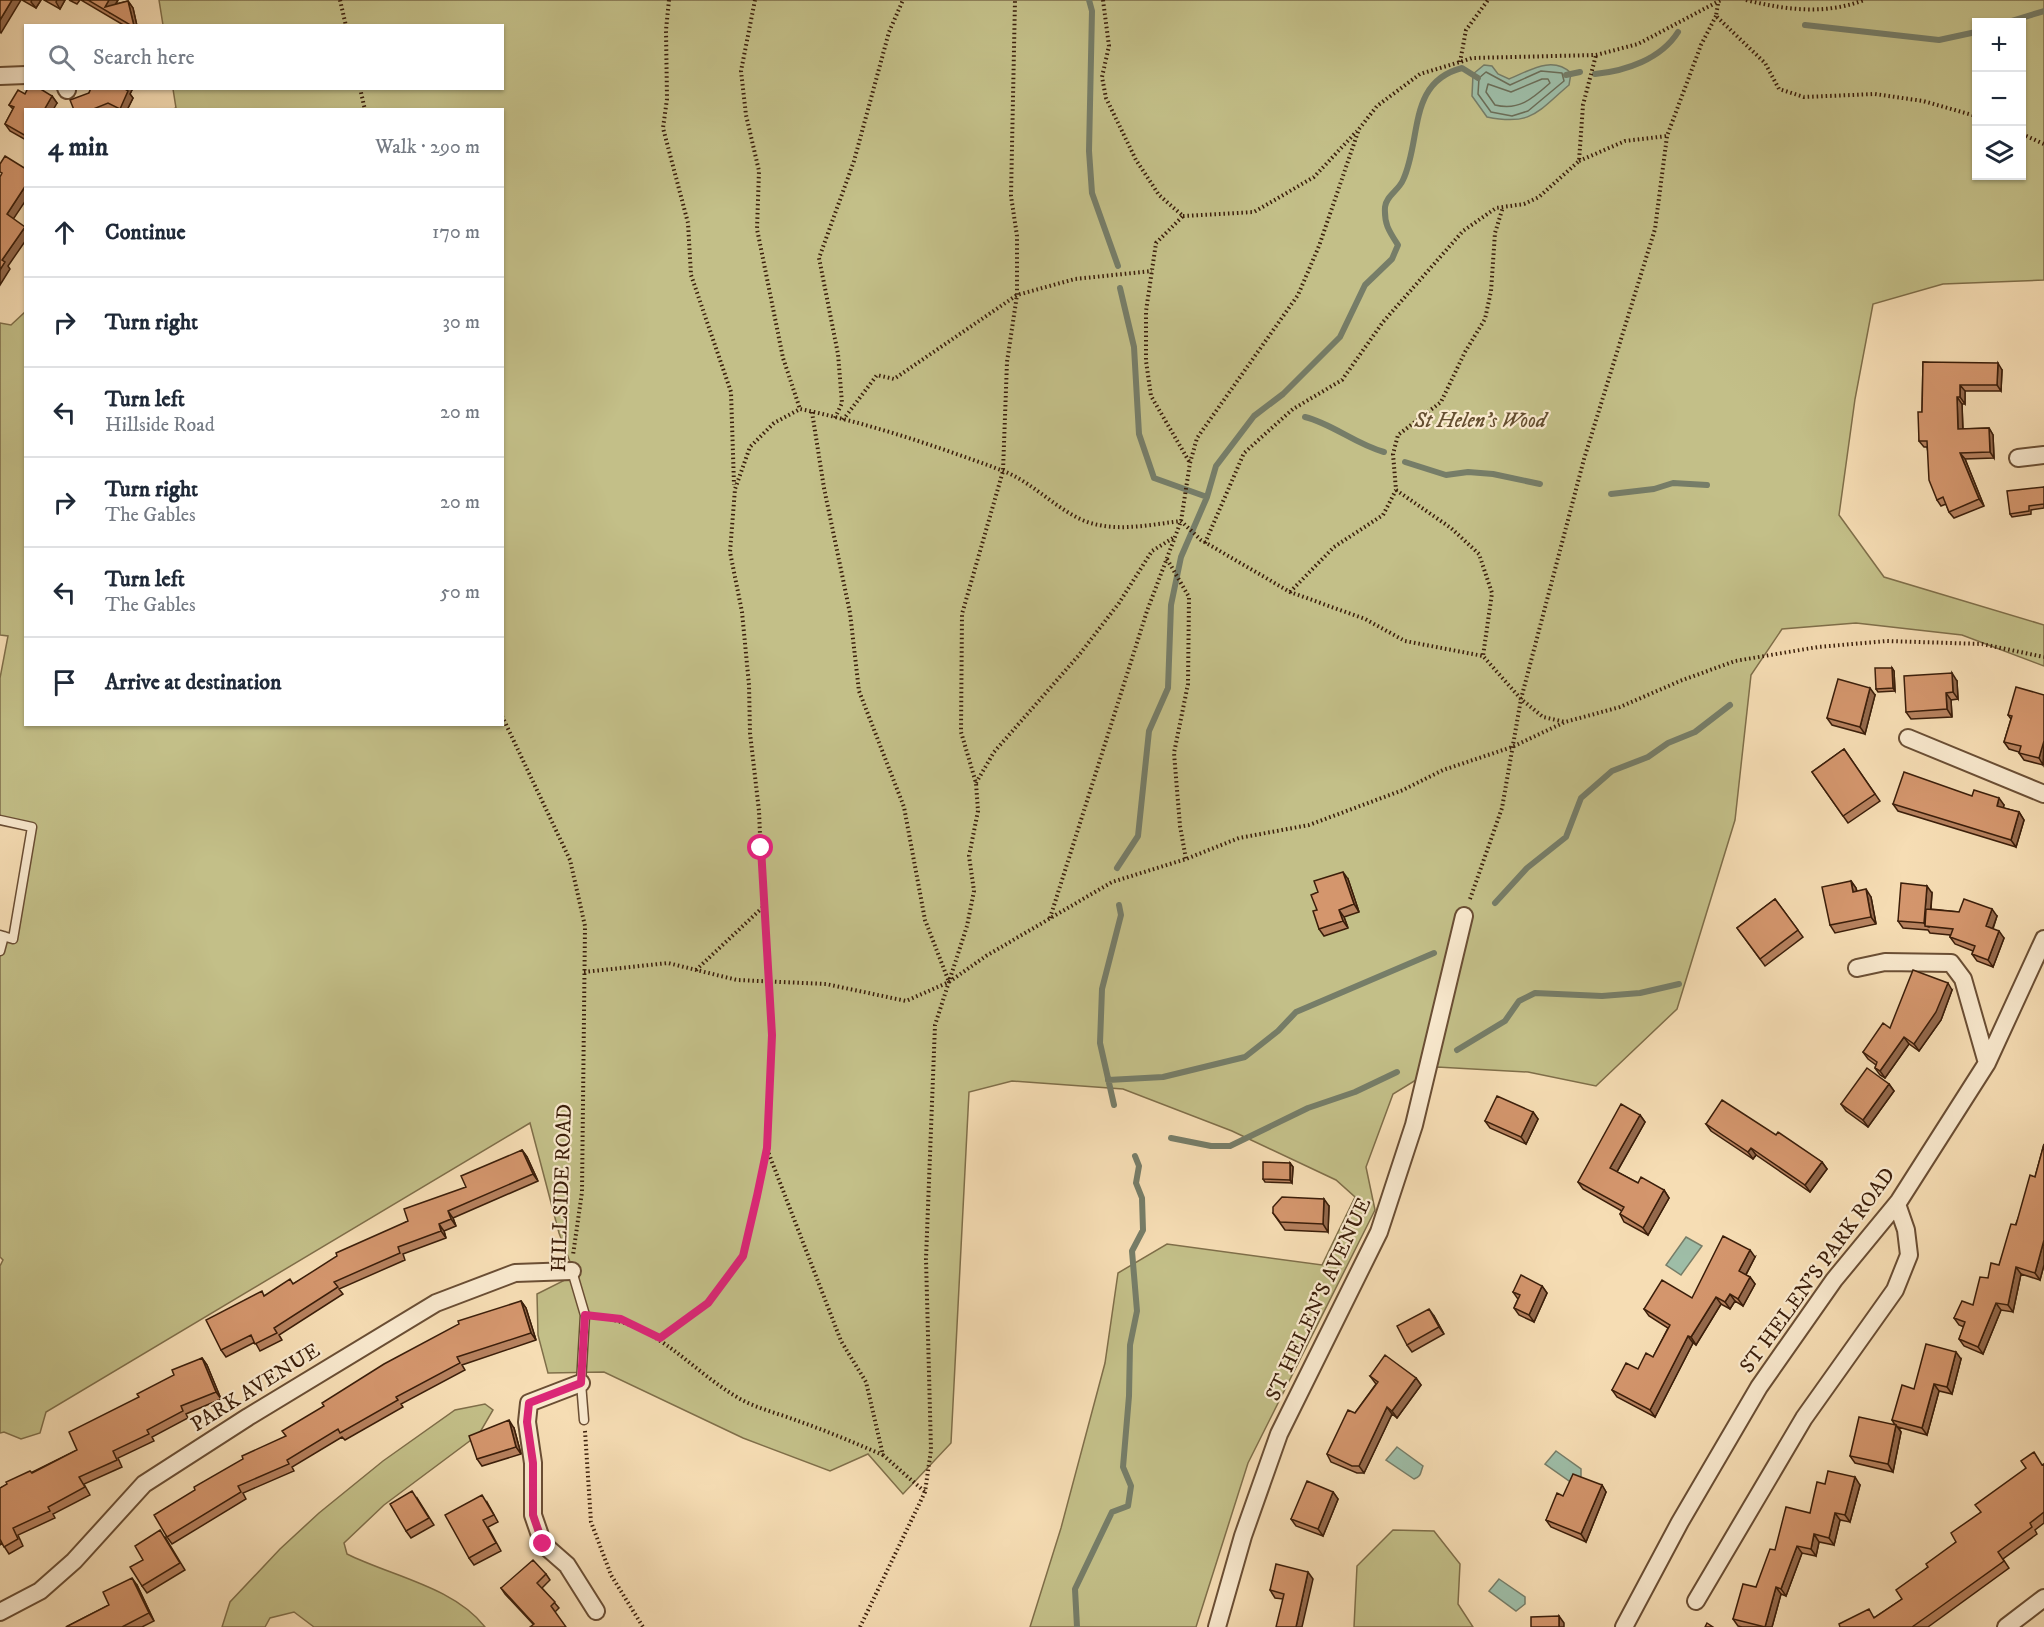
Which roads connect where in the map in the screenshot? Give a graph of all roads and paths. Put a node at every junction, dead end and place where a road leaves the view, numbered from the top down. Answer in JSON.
{"nodes":[{"id":1,"x":340,"y":0,"type":"edge"},
{"id":2,"x":669,"y":0,"type":"edge"},
{"id":3,"x":755,"y":0,"type":"edge"},
{"id":4,"x":903,"y":0,"type":"edge"},
{"id":5,"x":1015,"y":0,"type":"edge"},
{"id":6,"x":1103,"y":0,"type":"edge"},
{"id":7,"x":1488,"y":0,"type":"edge"},
{"id":8,"x":1746,"y":0,"type":"edge"},
{"id":9,"x":1864,"y":0,"type":"edge"},
{"id":10,"x":1720,"y":2,"type":"edge"},
{"id":11,"x":1716,"y":16,"type":"junction"},
{"id":12,"x":346,"y":24,"type":"edge"},
{"id":13,"x":1596,"y":55,"type":"junction"},
{"id":14,"x":1460,"y":62,"type":"junction"},
{"id":15,"x":24,"y":75,"type":"edge"},
{"id":16,"x":0,"y":76,"type":"edge"},
{"id":17,"x":360,"y":90,"type":"edge"},
{"id":18,"x":365,"y":108,"type":"edge"},
{"id":19,"x":1972,"y":115,"type":"edge"},
{"id":20,"x":1359,"y":129,"type":"junction"},
{"id":21,"x":1667,"y":136,"type":"junction"},
{"id":22,"x":2026,"y":136,"type":"edge"},
{"id":23,"x":2044,"y":144,"type":"edge"},
{"id":24,"x":1579,"y":161,"type":"junction"},
{"id":25,"x":1503,"y":207,"type":"junction"},
{"id":26,"x":1183,"y":216,"type":"junction"},
{"id":27,"x":1152,"y":271,"type":"junction"},
{"id":28,"x":1017,"y":295,"type":"junction"},
{"id":29,"x":800,"y":409,"type":"junction"},
{"id":30,"x":812,"y":412,"type":"junction"},
{"id":31,"x":835,"y":418,"type":"junction"},
{"id":32,"x":843,"y":420,"type":"junction"},
{"id":33,"x":2044,"y":455,"type":"edge"},
{"id":34,"x":2018,"y":458,"type":"dead end"},
{"id":35,"x":1190,"y":463,"type":"junction"},
{"id":36,"x":1003,"y":471,"type":"junction"},
{"id":37,"x":735,"y":489,"type":"junction"},
{"id":38,"x":1396,"y":490,"type":"junction"},
{"id":39,"x":1181,"y":521,"type":"junction"},
{"id":40,"x":1175,"y":537,"type":"junction"},
{"id":41,"x":1203,"y":541,"type":"junction"},
{"id":42,"x":1167,"y":558,"type":"junction"},
{"id":43,"x":1290,"y":592,"type":"junction"},
{"id":44,"x":1483,"y":656,"type":"junction"},
{"id":45,"x":2044,"y":657,"type":"edge"},
{"id":46,"x":1521,"y":699,"type":"junction"},
{"id":47,"x":504,"y":720,"type":"edge"},
{"id":48,"x":1565,"y":722,"type":"junction"},
{"id":49,"x":1908,"y":738,"type":"dead end"},
{"id":50,"x":1512,"y":747,"type":"junction"},
{"id":51,"x":976,"y":783,"type":"junction"},
{"id":52,"x":2044,"y":794,"type":"edge"},
{"id":53,"x":0,"y":820,"type":"edge"},
{"id":54,"x":1186,"y":860,"type":"junction"},
{"id":55,"x":763,"y":907,"type":"junction"},
{"id":56,"x":1464,"y":916,"type":"joint"},
{"id":57,"x":1050,"y":919,"type":"junction"},
{"id":58,"x":2,"y":936,"type":"edge"},
{"id":59,"x":2044,"y":939,"type":"edge"},
{"id":60,"x":0,"y":951,"type":"edge"},
{"id":61,"x":1857,"y":968,"type":"dead end"},
{"id":62,"x":696,"y":970,"type":"junction"},
{"id":63,"x":584,"y":972,"type":"junction"},
{"id":64,"x":770,"y":982,"type":"junction"},
{"id":65,"x":950,"y":982,"type":"junction"},
{"id":66,"x":1987,"y":1063,"type":"junction"},
{"id":67,"x":767,"y":1148,"type":"junction"},
{"id":68,"x":1897,"y":1204,"type":"junction"},
{"id":69,"x":572,"y":1271,"type":"junction"},
{"id":70,"x":585,"y":1315,"type":"junction"},
{"id":71,"x":660,"y":1338,"type":"junction"},
{"id":72,"x":581,"y":1383,"type":"junction"},
{"id":73,"x":584,"y":1420,"type":"joint"},
{"id":74,"x":883,"y":1455,"type":"junction"},
{"id":75,"x":925,"y":1492,"type":"junction"},
{"id":76,"x":2044,"y":1598,"type":"edge"},
{"id":77,"x":1696,"y":1601,"type":"dead end"},
{"id":78,"x":596,"y":1611,"type":"dead end"},
{"id":79,"x":0,"y":1612,"type":"edge"},
{"id":80,"x":644,"y":1627,"type":"edge"},
{"id":81,"x":860,"y":1627,"type":"edge"},
{"id":82,"x":1217,"y":1627,"type":"edge"},
{"id":83,"x":1624,"y":1627,"type":"edge"},
{"id":84,"x":2006,"y":1627,"type":"edge"}],
"edges":[{"from":1,"to":12,"type":"path"},
{"from":2,"to":37,"type":"path"},
{"from":3,"to":29,"type":"path"},
{"from":4,"to":31,"type":"path"},
{"from":5,"to":28,"type":"path"},
{"from":6,"to":26,"type":"path"},
{"from":7,"to":14,"type":"path"},
{"from":8,"to":9,"type":"path"},
{"from":10,"to":11,"type":"path"},
{"from":10,"to":13,"type":"path"},
{"from":11,"to":19,"type":"path"},
{"from":11,"to":21,"type":"path"},
{"from":13,"to":14,"type":"path"},
{"from":13,"to":24,"type":"path"},
{"from":14,"to":20,"type":"path"},
{"from":15,"to":16,"type":"street"},
{"from":17,"to":18,"type":"path"},
{"from":20,"to":26,"type":"path"},
{"from":20,"to":35,"type":"path"},
{"from":21,"to":24,"type":"path"},
{"from":21,"to":46,"type":"path"},
{"from":22,"to":23,"type":"path"},
{"from":24,"to":25,"type":"path"},
{"from":25,"to":38,"type":"path"},
{"from":25,"to":41,"type":"path"},
{"from":26,"to":27,"type":"path"},
{"from":27,"to":28,"type":"path"},
{"from":27,"to":35,"type":"path"},
{"from":28,"to":32,"type":"path"},
{"from":28,"to":36,"type":"path"},
{"from":29,"to":30,"type":"path"},
{"from":29,"to":37,"type":"path"},
{"from":30,"to":31,"type":"path"},
{"from":30,"to":65,"type":"path"},
{"from":31,"to":32,"type":"path"},
{"from":32,"to":36,"type":"path"},
{"from":33,"to":34,"type":"street"},
{"from":35,"to":39,"type":"path"},
{"from":36,"to":39,"type":"path"},
{"from":36,"to":51,"type":"path"},
{"from":37,"to":55,"type":"path"},
{"from":38,"to":43,"type":"path"},
{"from":38,"to":44,"type":"path"},
{"from":39,"to":40,"type":"path"},
{"from":39,"to":41,"type":"path"},
{"from":40,"to":42,"type":"path"},
{"from":40,"to":51,"type":"path"},
{"from":41,"to":43,"type":"path"},
{"from":42,"to":54,"type":"path"},
{"from":42,"to":57,"type":"path"},
{"from":43,"to":44,"type":"path"},
{"from":44,"to":46,"type":"path"},
{"from":45,"to":48,"type":"path"},
{"from":46,"to":48,"type":"path"},
{"from":46,"to":50,"type":"path"},
{"from":47,"to":63,"type":"path","name":"HILLSIDE ROAD"},
{"from":48,"to":50,"type":"path"},
{"from":49,"to":52,"type":"street"},
{"from":50,"to":54,"type":"path"},
{"from":50,"to":56,"type":"path"},
{"from":51,"to":65,"type":"path"},
{"from":53,"to":58,"type":"lane"},
{"from":54,"to":57,"type":"path"},
{"from":55,"to":62,"type":"path"},
{"from":55,"to":64,"type":"path"},
{"from":56,"to":82,"type":"street","name":"ST HELEN'S AVENUE"},
{"from":57,"to":65,"type":"path"},
{"from":58,"to":60,"type":"lane"},
{"from":59,"to":66,"type":"street","name":"ST HELEN'S PARK ROAD"},
{"from":61,"to":66,"type":"street"},
{"from":62,"to":63,"type":"path"},
{"from":62,"to":64,"type":"path"},
{"from":63,"to":69,"type":"path","name":"HILLSIDE ROAD"},
{"from":64,"to":65,"type":"path"},
{"from":64,"to":67,"type":"path"},
{"from":65,"to":75,"type":"path"},
{"from":66,"to":68,"type":"street","name":"ST HELEN'S PARK ROAD"},
{"from":67,"to":71,"type":"path"},
{"from":67,"to":74,"type":"path"},
{"from":68,"to":77,"type":"street"},
{"from":68,"to":83,"type":"street","name":"ST HELEN'S PARK ROAD"},
{"from":69,"to":70,"type":"lane","name":"HILLSIDE ROAD"},
{"from":69,"to":79,"type":"street","name":"PARK AVENUE"},
{"from":70,"to":71,"type":"path"},
{"from":70,"to":72,"type":"lane","name":"HILLSIDE ROAD"},
{"from":71,"to":74,"type":"path"},
{"from":72,"to":73,"type":"lane","name":"HILLSIDE ROAD"},
{"from":72,"to":78,"type":"street"},
{"from":73,"to":80,"type":"path"},
{"from":74,"to":75,"type":"path"},
{"from":75,"to":81,"type":"path"},
{"from":76,"to":84,"type":"street"}]}
